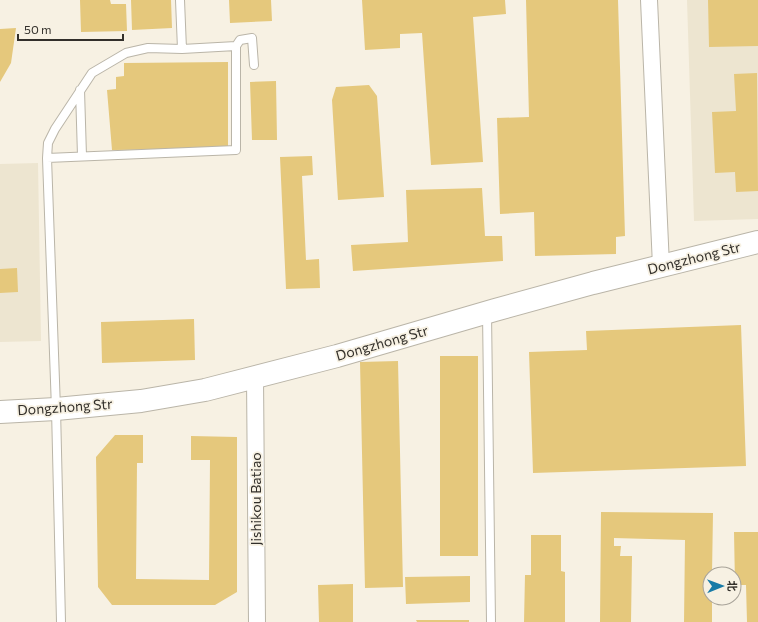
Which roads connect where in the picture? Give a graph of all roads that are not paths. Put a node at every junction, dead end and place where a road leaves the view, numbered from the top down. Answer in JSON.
{"nodes":[{"id":1,"x":180,"y":0,"type":"edge"},
{"id":2,"x":649,"y":0,"type":"edge"},
{"id":3,"x":236,"y":46,"type":"junction"},
{"id":4,"x":182,"y":49,"type":"junction"},
{"id":5,"x":254,"y":65,"type":"dead end"},
{"id":6,"x":80,"y":90,"type":"junction"},
{"id":7,"x":82,"y":156,"type":"junction"},
{"id":8,"x":46,"y":158,"type":"junction"},
{"id":9,"x":758,"y":242,"type":"edge"},
{"id":10,"x":661,"y":266,"type":"junction"},
{"id":11,"x":487,"y":312,"type":"junction"},
{"id":12,"x":255,"y":377,"type":"junction"},
{"id":13,"x":56,"y":409,"type":"junction"},
{"id":14,"x":0,"y":412,"type":"edge"},
{"id":15,"x":61,"y":622,"type":"edge"},
{"id":16,"x":257,"y":622,"type":"edge"},
{"id":17,"x":491,"y":622,"type":"edge"}],
"edges":[{"from":1,"to":4,"type":"lane"},
{"from":2,"to":10,"type":"street"},
{"from":3,"to":4,"type":"lane"},
{"from":3,"to":5,"type":"lane"},
{"from":3,"to":7,"type":"lane"},
{"from":4,"to":6,"type":"lane"},
{"from":6,"to":7,"type":"lane"},
{"from":6,"to":8,"type":"lane"},
{"from":7,"to":8,"type":"lane"},
{"from":8,"to":13,"type":"lane"},
{"from":9,"to":10,"type":"street","name":"Dongzhong Str"},
{"from":10,"to":11,"type":"street","name":"Dongzhong Str"},
{"from":11,"to":12,"type":"street","name":"Dongzhong Str"},
{"from":11,"to":17,"type":"lane"},
{"from":12,"to":13,"type":"street","name":"Dongzhong Str"},
{"from":12,"to":16,"type":"street","name":"Jishikou Batiao"},
{"from":13,"to":14,"type":"street","name":"Dongzhong Str"},
{"from":13,"to":15,"type":"lane"}]}
